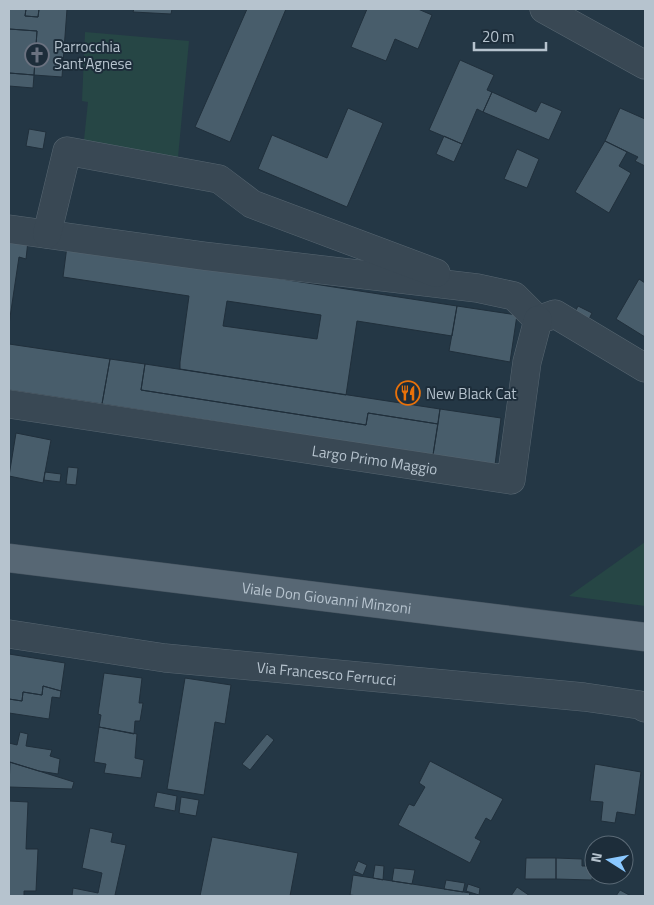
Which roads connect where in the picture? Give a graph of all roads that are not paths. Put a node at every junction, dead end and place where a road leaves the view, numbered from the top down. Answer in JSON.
{"nodes":[{"id":1,"x":536,"y":9,"type":"edge"},
{"id":2,"x":553,"y":14,"type":"edge"},
{"id":3,"x":645,"y":65,"type":"edge"},
{"id":4,"x":9,"y":229,"type":"edge"},
{"id":5,"x":47,"y":234,"type":"junction"},
{"id":6,"x":477,"y":288,"type":"junction"},
{"id":7,"x":538,"y":320,"type":"junction"},
{"id":8,"x":645,"y":368,"type":"edge"},
{"id":9,"x":9,"y":404,"type":"edge"},
{"id":10,"x":9,"y":558,"type":"edge"},
{"id":11,"x":9,"y":634,"type":"edge"},
{"id":12,"x":645,"y":637,"type":"edge"},
{"id":13,"x":645,"y":708,"type":"edge"}],
"edges":[{"from":1,"to":2,"type":"street"},
{"from":2,"to":3,"type":"street"},
{"from":4,"to":5,"type":"street"},
{"from":5,"to":6,"type":"street"},
{"from":5,"to":6,"type":"street"},
{"from":6,"to":7,"type":"street"},
{"from":7,"to":8,"type":"street"},
{"from":7,"to":9,"type":"street","name":"Largo Primo Maggio"},
{"from":10,"to":12,"type":"main road","name":"Viale Don Giovanni Minzoni"},
{"from":11,"to":13,"type":"street","name":"Via Francesco Ferrucci"}]}
